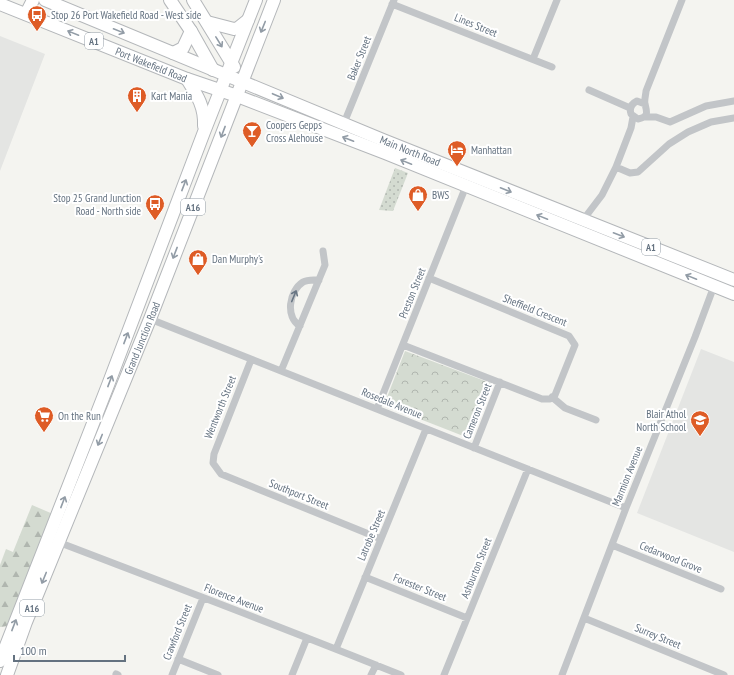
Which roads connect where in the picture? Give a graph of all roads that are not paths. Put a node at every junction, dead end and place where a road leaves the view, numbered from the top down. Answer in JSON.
{"nodes":[{"id":1,"x":33,"y":0,"type":"edge"},
{"id":2,"x":44,"y":0,"type":"edge"},
{"id":3,"x":170,"y":0,"type":"edge"},
{"id":4,"x":193,"y":0,"type":"edge"},
{"id":5,"x":256,"y":0,"type":"edge"},
{"id":6,"x":274,"y":0,"type":"edge"},
{"id":7,"x":557,"y":0,"type":"edge"},
{"id":8,"x":682,"y":0,"type":"edge"},
{"id":9,"x":393,"y":2,"type":"edge"},
{"id":10,"x":0,"y":4,"type":"edge"},
{"id":11,"x":26,"y":14,"type":"junction"},
{"id":12,"x":248,"y":19,"type":"junction"},
{"id":13,"x":207,"y":22,"type":"junction"},
{"id":14,"x":191,"y":31,"type":"junction"},
{"id":15,"x":173,"y":53,"type":"junction"},
{"id":16,"x":533,"y":59,"type":"junction"},
{"id":17,"x":232,"y":61,"type":"junction"},
{"id":18,"x":552,"y":67,"type":"dead end"},
{"id":19,"x":212,"y":69,"type":"junction"},
{"id":20,"x":226,"y":75,"type":"junction"},
{"id":21,"x":187,"y":79,"type":"junction"},
{"id":22,"x":242,"y":81,"type":"junction"},
{"id":23,"x":220,"y":90,"type":"junction"},
{"id":24,"x":589,"y":90,"type":"dead end"},
{"id":25,"x":646,"y":91,"type":"junction"},
{"id":26,"x":237,"y":96,"type":"junction"},
{"id":27,"x":637,"y":101,"type":"junction"},
{"id":28,"x":734,"y":101,"type":"edge"},
{"id":29,"x":630,"y":108,"type":"junction"},
{"id":30,"x":641,"y":113,"type":"junction"},
{"id":31,"x":734,"y":118,"type":"edge"},
{"id":32,"x":344,"y":123,"type":"junction"},
{"id":33,"x":204,"y":132,"type":"junction"},
{"id":34,"x":616,"y":167,"type":"junction"},
{"id":35,"x":468,"y":180,"type":"junction"},
{"id":36,"x":583,"y":220,"type":"junction"},
{"id":37,"x":578,"y":232,"type":"junction"},
{"id":38,"x":324,"y":251,"type":"dead end"},
{"id":39,"x":719,"y":274,"type":"junction"},
{"id":40,"x":429,"y":278,"type":"junction"},
{"id":41,"x":319,"y":280,"type":"junction"},
{"id":42,"x":734,"y":280,"type":"edge"},
{"id":43,"x":714,"y":286,"type":"junction"},
{"id":44,"x":734,"y":294,"type":"edge"},
{"id":45,"x":136,"y":313,"type":"junction"},
{"id":46,"x":150,"y":319,"type":"junction"},
{"id":47,"x":300,"y":326,"type":"junction"},
{"id":48,"x":403,"y":345,"type":"junction"},
{"id":49,"x":251,"y":360,"type":"junction"},
{"id":50,"x":282,"y":371,"type":"junction"},
{"id":51,"x":500,"y":382,"type":"junction"},
{"id":52,"x":552,"y":397,"type":"junction"},
{"id":53,"x":377,"y":409,"type":"junction"},
{"id":54,"x":596,"y":420,"type":"dead end"},
{"id":55,"x":426,"y":429,"type":"junction"},
{"id":56,"x":474,"y":448,"type":"junction"},
{"id":57,"x":213,"y":462,"type":"joint"},
{"id":58,"x":528,"y":469,"type":"junction"},
{"id":59,"x":626,"y":508,"type":"junction"},
{"id":60,"x":381,"y":539,"type":"junction"},
{"id":61,"x":53,"y":540,"type":"junction"},
{"id":62,"x":612,"y":545,"type":"junction"},
{"id":63,"x":365,"y":577,"type":"junction"},
{"id":64,"x":721,"y":590,"type":"dead end"},
{"id":65,"x":203,"y":598,"type":"junction"},
{"id":66,"x":467,"y":618,"type":"junction"},
{"id":67,"x":584,"y":618,"type":"junction"},
{"id":68,"x":307,"y":638,"type":"junction"},
{"id":69,"x":336,"y":649,"type":"junction"},
{"id":70,"x":178,"y":659,"type":"junction"},
{"id":71,"x":0,"y":661,"type":"edge"},
{"id":72,"x":376,"y":665,"type":"junction"},
{"id":73,"x":7,"y":675,"type":"edge"},
{"id":74,"x":172,"y":675,"type":"edge"},
{"id":75,"x":218,"y":675,"type":"edge"},
{"id":76,"x":292,"y":675,"type":"edge"},
{"id":77,"x":372,"y":675,"type":"edge"},
{"id":78,"x":401,"y":675,"type":"edge"},
{"id":79,"x":444,"y":675,"type":"edge"},
{"id":80,"x":562,"y":675,"type":"edge"},
{"id":81,"x":724,"y":675,"type":"edge"}],
"edges":[{"from":1,"to":11,"type":"highway"},
{"from":2,"to":15,"type":"highway","name":"Port Wakefield Road","number":"A1","one_way":true},
{"from":3,"to":14,"type":"highway"},
{"from":4,"to":13,"type":"highway"},
{"from":5,"to":12,"type":"highway","name":"Grand Junction Road","number":"A16"},
{"from":6,"to":22,"type":"highway","name":"Grand Junction Road","number":"A16","one_way":true},
{"from":7,"to":16,"type":"street"},
{"from":8,"to":25,"type":"street"},
{"from":9,"to":16,"type":"street","name":"Lines Street"},
{"from":9,"to":32,"type":"street","name":"Baker Street"},
{"from":10,"to":11,"type":"highway","name":"Port Wakefield Road","number":"A1"},
{"from":21,"to":11,"type":"highway","name":"Port Wakefield Road","number":"A1","one_way":true},
{"from":12,"to":13,"type":"highway"},
{"from":12,"to":17,"type":"highway","name":"Grand Junction Road","number":"A16"},
{"from":13,"to":17,"type":"highway","one_way":true},
{"from":14,"to":15,"type":"highway"},
{"from":14,"to":19,"type":"highway"},
{"from":15,"to":19,"type":"highway","name":"Port Wakefield Road","number":"A1"},
{"from":16,"to":18,"type":"street","name":"Lines Street"},
{"from":17,"to":20,"type":"highway","name":"Grand Junction Road","number":"A16"},
{"from":17,"to":22,"type":"highway"},
{"from":19,"to":20,"type":"highway","name":"Port Wakefield Road","number":"A1"},
{"from":19,"to":23,"type":"highway"},
{"from":20,"to":22,"type":"highway","name":"Port Wakefield Road","number":"A1"},
{"from":20,"to":23,"type":"highway","name":"Grand Junction Road","number":"A16"},
{"from":21,"to":23,"type":"highway","name":"Port Wakefield Road","number":"A1"},
{"from":21,"to":33,"type":"highway"},
{"from":22,"to":26,"type":"highway","name":"Grand Junction Road","number":"A16"},
{"from":22,"to":32,"type":"highway","name":"Main North Road","number":"A1","one_way":true},
{"from":23,"to":26,"type":"highway","name":"Port Wakefield Road","number":"A1"},
{"from":23,"to":33,"type":"highway","name":"Grand Junction Road","number":"A16"},
{"from":24,"to":29,"type":"street"},
{"from":25,"to":27,"type":"street"},
{"from":25,"to":30,"type":"street"},
{"from":35,"to":26,"type":"highway","name":"Main North Road","number":"A1","one_way":true},
{"from":26,"to":46,"type":"highway","name":"Grand Junction Road","number":"A16","one_way":true},
{"from":27,"to":29,"type":"street"},
{"from":27,"to":30,"type":"street"},
{"from":28,"to":30,"type":"street"},
{"from":29,"to":30,"type":"street"},
{"from":30,"to":34,"type":"street"},
{"from":31,"to":34,"type":"street"},
{"from":32,"to":35,"type":"highway","name":"Main North Road","number":"A1"},
{"from":45,"to":33,"type":"highway","name":"Grand Junction Road","number":"A16","one_way":true},
{"from":34,"to":36,"type":"street"},
{"from":35,"to":36,"type":"highway","name":"Main North Road","number":"A1","one_way":true},
{"from":37,"to":35,"type":"highway","name":"Main North Road","number":"A1","one_way":true},
{"from":35,"to":40,"type":"street","name":"Preston Street"},
{"from":36,"to":37,"type":"highway"},
{"from":36,"to":39,"type":"highway","name":"Main North Road","number":"A1","one_way":true},
{"from":43,"to":37,"type":"highway","name":"Main North Road","number":"A1","one_way":true},
{"from":38,"to":41,"type":"street"},
{"from":39,"to":42,"type":"highway","name":"Main North Road","number":"A1"},
{"from":39,"to":43,"type":"highway"},
{"from":40,"to":48,"type":"street","name":"Preston Street"},
{"from":40,"to":52,"type":"street","name":"Sheffield Crescent"},
{"from":41,"to":47,"type":"street"},
{"from":47,"to":41,"type":"street","one_way":true},
{"from":43,"to":44,"type":"highway","name":"Main North Road","number":"A1"},
{"from":43,"to":59,"type":"street","name":"Marmion Avenue"},
{"from":45,"to":46,"type":"highway"},
{"from":61,"to":45,"type":"highway","name":"Grand Junction Road","number":"A16","one_way":true},
{"from":46,"to":49,"type":"street","name":"Rosedale Avenue"},
{"from":46,"to":61,"type":"highway","name":"Grand Junction Road","number":"A16","one_way":true},
{"from":47,"to":50,"type":"street"},
{"from":48,"to":51,"type":"street"},
{"from":48,"to":53,"type":"street","name":"Preston Street"},
{"from":49,"to":50,"type":"street","name":"Rosedale Avenue"},
{"from":49,"to":57,"type":"street","name":"Wentworth Street"},
{"from":50,"to":53,"type":"street","name":"Rosedale Avenue"},
{"from":51,"to":52,"type":"street"},
{"from":51,"to":56,"type":"street","name":"Cameron Street"},
{"from":52,"to":54,"type":"street"},
{"from":53,"to":55,"type":"street","name":"Rosedale Avenue"},
{"from":55,"to":56,"type":"street","name":"Rosedale Avenue"},
{"from":55,"to":60,"type":"street","name":"Latrobe Street"},
{"from":56,"to":58,"type":"street","name":"Rosedale Avenue"},
{"from":57,"to":60,"type":"street","name":"Southport Street"},
{"from":58,"to":59,"type":"street","name":"Rosedale Avenue"},
{"from":58,"to":66,"type":"street","name":"Ashburton Street"},
{"from":59,"to":62,"type":"street","name":"Marmion Avenue"},
{"from":60,"to":63,"type":"street","name":"Latrobe Street"},
{"from":61,"to":65,"type":"street","name":"Florence Avenue"},
{"from":71,"to":61,"type":"highway","name":"Grand Junction Road","number":"A16","one_way":true},
{"from":61,"to":73,"type":"highway","name":"Grand Junction Road","number":"A16","one_way":true},
{"from":62,"to":64,"type":"street","name":"Cedarwood Grove"},
{"from":62,"to":67,"type":"street","name":"Marmion Avenue"},
{"from":63,"to":66,"type":"street","name":"Forester Street"},
{"from":63,"to":69,"type":"street","name":"Latrobe Street"},
{"from":65,"to":68,"type":"street","name":"Florence Avenue"},
{"from":65,"to":70,"type":"street","name":"Crawford Street"},
{"from":66,"to":79,"type":"street","name":"Ashburton Street"},
{"from":67,"to":80,"type":"street","name":"Marmion Avenue"},
{"from":67,"to":81,"type":"street","name":"Surrey Street"},
{"from":68,"to":69,"type":"street","name":"Florence Avenue"},
{"from":68,"to":76,"type":"street"},
{"from":69,"to":72,"type":"street","name":"Florence Avenue"},
{"from":70,"to":74,"type":"street","name":"Crawford Street"},
{"from":70,"to":75,"type":"street"},
{"from":72,"to":77,"type":"street"},
{"from":72,"to":78,"type":"street","name":"Florence Avenue"}]}
